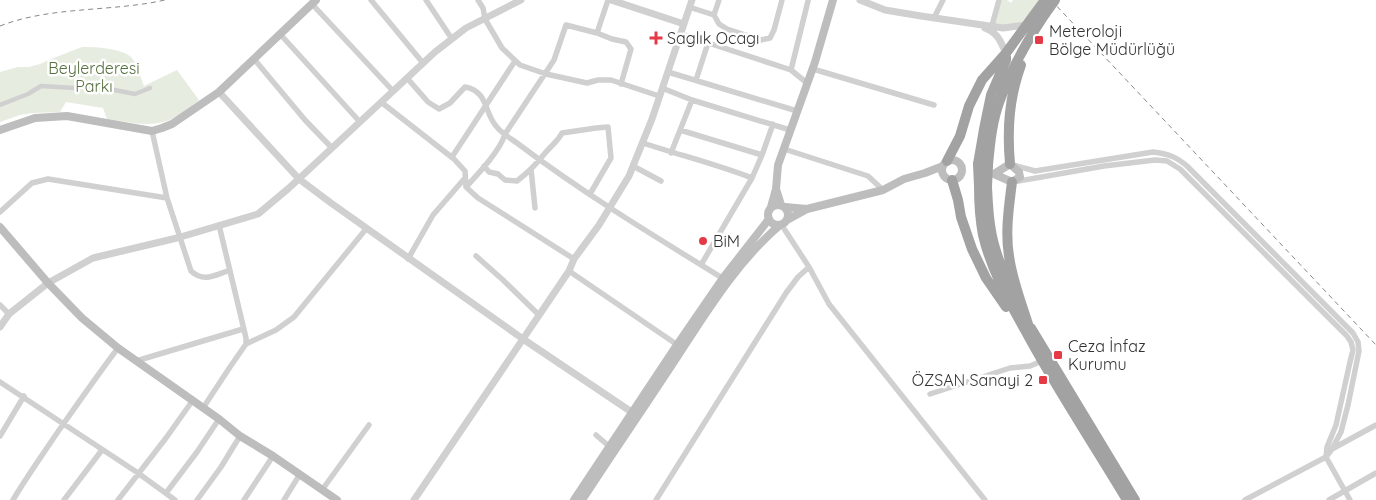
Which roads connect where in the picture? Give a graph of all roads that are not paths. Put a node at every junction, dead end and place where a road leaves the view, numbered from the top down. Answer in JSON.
{"nodes":[{"id":1,"x":371,"y":0,"type":"edge"},
{"id":2,"x":426,"y":0,"type":"edge"},
{"id":3,"x":478,"y":0,"type":"edge"},
{"id":4,"x":519,"y":0,"type":"edge"},
{"id":5,"x":610,"y":0,"type":"edge"},
{"id":6,"x":719,"y":0,"type":"edge"},
{"id":7,"x":782,"y":0,"type":"edge"},
{"id":8,"x":833,"y":0,"type":"edge"},
{"id":9,"x":860,"y":0,"type":"edge"},
{"id":10,"x":943,"y":0,"type":"edge"},
{"id":11,"x":999,"y":0,"type":"edge"},
{"id":12,"x":1045,"y":0,"type":"edge"},
{"id":13,"x":1055,"y":0,"type":"edge"},
{"id":14,"x":808,"y":1,"type":"dead end"},
{"id":15,"x":314,"y":2,"type":"edge"},
{"id":16,"x":690,"y":4,"type":"edge"},
{"id":17,"x":1041,"y":12,"type":"junction"},
{"id":18,"x":714,"y":15,"type":"junction"},
{"id":19,"x":485,"y":18,"type":"junction"},
{"id":20,"x":934,"y":18,"type":"junction"},
{"id":21,"x":684,"y":24,"type":"junction"},
{"id":22,"x":1026,"y":25,"type":"junction"},
{"id":23,"x":992,"y":29,"type":"junction"},
{"id":24,"x":597,"y":33,"type":"junction"},
{"id":25,"x":280,"y":34,"type":"junction"},
{"id":26,"x":681,"y":34,"type":"junction"},
{"id":27,"x":1032,"y":35,"type":"junction"},
{"id":28,"x":452,"y":39,"type":"junction"},
{"id":29,"x":708,"y":42,"type":"junction"},
{"id":30,"x":1006,"y":53,"type":"junction"},
{"id":31,"x":254,"y":60,"type":"junction"},
{"id":32,"x":515,"y":61,"type":"junction"},
{"id":33,"x":423,"y":63,"type":"junction"},
{"id":34,"x":813,"y":69,"type":"junction"},
{"id":35,"x":791,"y":70,"type":"junction"},
{"id":36,"x":668,"y":72,"type":"junction"},
{"id":37,"x":546,"y":74,"type":"junction"},
{"id":38,"x":407,"y":78,"type":"junction"},
{"id":39,"x":696,"y":80,"type":"junction"},
{"id":40,"x":808,"y":83,"type":"junction"},
{"id":41,"x":621,"y":84,"type":"junction"},
{"id":42,"x":150,"y":88,"type":"dead end"},
{"id":43,"x":662,"y":88,"type":"junction"},
{"id":44,"x":394,"y":90,"type":"junction"},
{"id":45,"x":219,"y":92,"type":"junction"},
{"id":46,"x":480,"y":93,"type":"junction"},
{"id":47,"x":493,"y":95,"type":"junction"},
{"id":48,"x":659,"y":96,"type":"junction"},
{"id":49,"x":692,"y":100,"type":"junction"},
{"id":50,"x":381,"y":102,"type":"junction"},
{"id":51,"x":0,"y":105,"type":"edge"},
{"id":52,"x":486,"y":105,"type":"junction"},
{"id":53,"x":934,"y":105,"type":"dead end"},
{"id":54,"x":797,"y":111,"type":"junction"},
{"id":55,"x":360,"y":122,"type":"junction"},
{"id":56,"x":773,"y":124,"type":"junction"},
{"id":57,"x":0,"y":130,"type":"edge"},
{"id":58,"x":680,"y":130,"type":"junction"},
{"id":59,"x":790,"y":130,"type":"junction"},
{"id":60,"x":152,"y":131,"type":"junction"},
{"id":61,"x":505,"y":134,"type":"junction"},
{"id":62,"x":643,"y":143,"type":"junction"},
{"id":63,"x":332,"y":148,"type":"junction"},
{"id":64,"x":784,"y":149,"type":"junction"},
{"id":65,"x":671,"y":153,"type":"junction"},
{"id":66,"x":762,"y":155,"type":"junction"},
{"id":67,"x":452,"y":157,"type":"junction"},
{"id":68,"x":541,"y":160,"type":"junction"},
{"id":69,"x":945,"y":163,"type":"junction"},
{"id":70,"x":983,"y":164,"type":"junction"},
{"id":71,"x":1010,"y":164,"type":"junction"},
{"id":72,"x":484,"y":166,"type":"junction"},
{"id":73,"x":634,"y":166,"type":"junction"},
{"id":74,"x":531,"y":170,"type":"junction"},
{"id":75,"x":962,"y":172,"type":"junction"},
{"id":76,"x":925,"y":173,"type":"junction"},
{"id":77,"x":971,"y":173,"type":"dead end"},
{"id":78,"x":300,"y":178,"type":"junction"},
{"id":79,"x":465,"y":178,"type":"junction"},
{"id":80,"x":752,"y":178,"type":"junction"},
{"id":81,"x":948,"y":178,"type":"junction"},
{"id":82,"x":661,"y":181,"type":"dead end"},
{"id":83,"x":1012,"y":182,"type":"junction"},
{"id":84,"x":983,"y":186,"type":"junction"},
{"id":85,"x":466,"y":187,"type":"junction"},
{"id":86,"x":776,"y":189,"type":"junction"},
{"id":87,"x":883,"y":190,"type":"junction"},
{"id":88,"x":590,"y":194,"type":"junction"},
{"id":89,"x":167,"y":198,"type":"junction"},
{"id":90,"x":783,"y":206,"type":"junction"},
{"id":91,"x":771,"y":207,"type":"junction"},
{"id":92,"x":535,"y":208,"type":"dead end"},
{"id":93,"x":610,"y":208,"type":"junction"},
{"id":94,"x":807,"y":209,"type":"junction"},
{"id":95,"x":0,"y":212,"type":"edge"},
{"id":96,"x":769,"y":218,"type":"junction"},
{"id":97,"x":782,"y":223,"type":"junction"},
{"id":98,"x":219,"y":226,"type":"junction"},
{"id":99,"x":0,"y":227,"type":"edge"},
{"id":100,"x":366,"y":229,"type":"junction"},
{"id":101,"x":180,"y":237,"type":"junction"},
{"id":102,"x":476,"y":256,"type":"dead end"},
{"id":103,"x":408,"y":258,"type":"junction"},
{"id":104,"x":574,"y":259,"type":"junction"},
{"id":105,"x":701,"y":265,"type":"junction"},
{"id":106,"x":809,"y":267,"type":"junction"},
{"id":107,"x":230,"y":270,"type":"junction"},
{"id":108,"x":569,"y":271,"type":"junction"},
{"id":109,"x":726,"y":280,"type":"junction"},
{"id":110,"x":48,"y":283,"type":"junction"},
{"id":111,"x":0,"y":306,"type":"edge"},
{"id":112,"x":9,"y":314,"type":"junction"},
{"id":113,"x":539,"y":315,"type":"junction"},
{"id":114,"x":1028,"y":324,"type":"junction"},
{"id":115,"x":0,"y":327,"type":"edge"},
{"id":116,"x":243,"y":329,"type":"junction"},
{"id":117,"x":523,"y":339,"type":"junction"},
{"id":118,"x":246,"y":344,"type":"junction"},
{"id":119,"x":680,"y":346,"type":"junction"},
{"id":120,"x":118,"y":348,"type":"junction"},
{"id":121,"x":136,"y":361,"type":"junction"},
{"id":122,"x":1042,"y":361,"type":"junction"},
{"id":123,"x":0,"y":382,"type":"edge"},
{"id":124,"x":930,"y":394,"type":"dead end"},
{"id":125,"x":24,"y":396,"type":"junction"},
{"id":126,"x":193,"y":400,"type":"junction"},
{"id":127,"x":203,"y":408,"type":"junction"},
{"id":128,"x":635,"y":414,"type":"junction"},
{"id":129,"x":219,"y":419,"type":"junction"},
{"id":130,"x":64,"y":424,"type":"junction"},
{"id":131,"x":369,"y":425,"type":"dead end"},
{"id":132,"x":1376,"y":425,"type":"edge"},
{"id":133,"x":596,"y":435,"type":"dead end"},
{"id":134,"x":0,"y":436,"type":"edge"},
{"id":135,"x":240,"y":436,"type":"junction"},
{"id":136,"x":612,"y":449,"type":"junction"},
{"id":137,"x":102,"y":450,"type":"junction"},
{"id":138,"x":1332,"y":450,"type":"junction"},
{"id":139,"x":1106,"y":452,"type":"junction"},
{"id":140,"x":273,"y":456,"type":"junction"},
{"id":141,"x":1326,"y":457,"type":"junction"},
{"id":142,"x":138,"y":473,"type":"junction"},
{"id":143,"x":1376,"y":473,"type":"edge"},
{"id":144,"x":300,"y":474,"type":"junction"},
{"id":145,"x":322,"y":490,"type":"junction"},
{"id":146,"x":1345,"y":491,"type":"junction"},
{"id":147,"x":166,"y":493,"type":"junction"},
{"id":148,"x":1128,"y":499,"type":"edge"},
{"id":149,"x":13,"y":500,"type":"edge"},
{"id":150,"x":64,"y":500,"type":"edge"},
{"id":151,"x":118,"y":500,"type":"edge"},
{"id":152,"x":175,"y":500,"type":"edge"},
{"id":153,"x":197,"y":500,"type":"edge"},
{"id":154,"x":244,"y":500,"type":"edge"},
{"id":155,"x":284,"y":500,"type":"edge"},
{"id":156,"x":337,"y":500,"type":"edge"},
{"id":157,"x":414,"y":500,"type":"edge"},
{"id":158,"x":574,"y":500,"type":"edge"},
{"id":159,"x":582,"y":500,"type":"edge"},
{"id":160,"x":656,"y":500,"type":"edge"},
{"id":161,"x":985,"y":500,"type":"edge"},
{"id":162,"x":1141,"y":500,"type":"edge"},
{"id":163,"x":1245,"y":500,"type":"edge"},
{"id":164,"x":1330,"y":500,"type":"edge"},
{"id":165,"x":1350,"y":500,"type":"edge"}],
"edges":[{"from":1,"to":33,"type":"street"},
{"from":2,"to":28,"type":"street"},
{"from":3,"to":19,"type":"street"},
{"from":4,"to":19,"type":"street"},
{"from":5,"to":21,"type":"street"},
{"from":5,"to":24,"type":"street"},
{"from":6,"to":18,"type":"street"},
{"from":7,"to":18,"type":"street"},
{"from":8,"to":34,"type":"main road"},
{"from":9,"to":20,"type":"street"},
{"from":10,"to":20,"type":"street"},
{"from":11,"to":23,"type":"street"},
{"from":12,"to":17,"type":"highway"},
{"from":13,"to":17,"type":"highway","bridge":true},
{"from":14,"to":35,"type":"street"},
{"from":15,"to":25,"type":"main road"},
{"from":15,"to":44,"type":"street"},
{"from":16,"to":18,"type":"street"},
{"from":16,"to":21,"type":"street"},
{"from":17,"to":22,"type":"highway"},
{"from":17,"to":27,"type":"highway"},
{"from":19,"to":28,"type":"street"},
{"from":19,"to":32,"type":"street"},
{"from":20,"to":23,"type":"street"},
{"from":21,"to":26,"type":"street"},
{"from":22,"to":23,"type":"street"},
{"from":22,"to":30,"type":"highway"},
{"from":23,"to":30,"type":"street"},
{"from":24,"to":37,"type":"street"},
{"from":24,"to":41,"type":"street"},
{"from":25,"to":31,"type":"main road"},
{"from":25,"to":55,"type":"street"},
{"from":26,"to":29,"type":"street"},
{"from":26,"to":36,"type":"street"},
{"from":27,"to":70,"type":"highway"},
{"from":27,"to":71,"type":"highway"},
{"from":28,"to":33,"type":"street"},
{"from":29,"to":35,"type":"street"},
{"from":29,"to":39,"type":"street"},
{"from":30,"to":69,"type":"highway"},
{"from":30,"to":70,"type":"highway"},
{"from":31,"to":45,"type":"main road"},
{"from":31,"to":63,"type":"street"},
{"from":32,"to":37,"type":"street"},
{"from":32,"to":47,"type":"street"},
{"from":33,"to":38,"type":"street"},
{"from":34,"to":40,"type":"main road"},
{"from":34,"to":53,"type":"street"},
{"from":35,"to":40,"type":"street"},
{"from":36,"to":39,"type":"street"},
{"from":36,"to":43,"type":"street"},
{"from":37,"to":41,"type":"street"},
{"from":37,"to":61,"type":"street"},
{"from":38,"to":44,"type":"street"},
{"from":38,"to":46,"type":"street"},
{"from":39,"to":54,"type":"street"},
{"from":40,"to":54,"type":"main road"},
{"from":41,"to":48,"type":"street"},
{"from":42,"to":51,"type":"street"},
{"from":43,"to":48,"type":"street"},
{"from":43,"to":49,"type":"street"},
{"from":44,"to":50,"type":"street"},
{"from":45,"to":60,"type":"main road"},
{"from":45,"to":78,"type":"street"},
{"from":46,"to":47,"type":"street"},
{"from":46,"to":52,"type":"street"},
{"from":47,"to":52,"type":"street"},
{"from":48,"to":62,"type":"street"},
{"from":49,"to":56,"type":"street"},
{"from":49,"to":58,"type":"street"},
{"from":50,"to":55,"type":"street"},
{"from":50,"to":67,"type":"street"},
{"from":52,"to":61,"type":"street"},
{"from":52,"to":67,"type":"street"},
{"from":54,"to":59,"type":"main road"},
{"from":55,"to":63,"type":"street"},
{"from":56,"to":59,"type":"street"},
{"from":56,"to":66,"type":"street"},
{"from":57,"to":60,"type":"main road"},
{"from":58,"to":65,"type":"street"},
{"from":58,"to":66,"type":"street"},
{"from":59,"to":64,"type":"main road"},
{"from":60,"to":89,"type":"street"},
{"from":61,"to":68,"type":"street"},
{"from":61,"to":72,"type":"street"},
{"from":62,"to":65,"type":"street"},
{"from":62,"to":73,"type":"street"},
{"from":63,"to":78,"type":"street"},
{"from":64,"to":86,"type":"main road"},
{"from":64,"to":87,"type":"street"},
{"from":65,"to":80,"type":"street"},
{"from":66,"to":80,"type":"street"},
{"from":67,"to":79,"type":"street"},
{"from":68,"to":74,"type":"street"},
{"from":68,"to":88,"type":"street"},
{"from":68,"to":88,"type":"street"},
{"from":69,"to":75,"type":"main road"},
{"from":69,"to":76,"type":"main road"},
{"from":69,"to":81,"type":"main road"},
{"from":70,"to":84,"type":"highway","bridge":true},
{"from":71,"to":83,"type":"main road"},
{"from":71,"to":83,"type":"main road"},
{"from":71,"to":138,"type":"street"},
{"from":72,"to":74,"type":"street"},
{"from":72,"to":85,"type":"street"},
{"from":73,"to":82,"type":"street"},
{"from":73,"to":93,"type":"street"},
{"from":74,"to":92,"type":"street"},
{"from":75,"to":77,"type":"main road"},
{"from":75,"to":81,"type":"main road"},
{"from":76,"to":81,"type":"main road"},
{"from":76,"to":87,"type":"main road"},
{"from":78,"to":98,"type":"street"},
{"from":78,"to":100,"type":"street"},
{"from":79,"to":85,"type":"street"},
{"from":79,"to":103,"type":"street"},
{"from":80,"to":105,"type":"street"},
{"from":81,"to":122,"type":"highway"},
{"from":83,"to":114,"type":"highway"},
{"from":83,"to":141,"type":"street"},
{"from":84,"to":114,"type":"highway"},
{"from":84,"to":122,"type":"highway"},
{"from":85,"to":104,"type":"street"},
{"from":86,"to":90,"type":"main road"},
{"from":86,"to":91,"type":"main road"},
{"from":87,"to":94,"type":"main road"},
{"from":88,"to":93,"type":"street"},
{"from":89,"to":95,"type":"street"},
{"from":89,"to":101,"type":"street"},
{"from":90,"to":91,"type":"main road"},
{"from":90,"to":94,"type":"main road"},
{"from":90,"to":97,"type":"main road"},
{"from":91,"to":96,"type":"main road"},
{"from":93,"to":104,"type":"street"},
{"from":93,"to":105,"type":"street"},
{"from":94,"to":97,"type":"main road"},
{"from":96,"to":97,"type":"main road"},
{"from":96,"to":109,"type":"main road"},
{"from":97,"to":106,"type":"street"},
{"from":97,"to":109,"type":"main road"},
{"from":98,"to":101,"type":"street"},
{"from":98,"to":107,"type":"street"},
{"from":99,"to":110,"type":"main road"},
{"from":100,"to":103,"type":"street"},
{"from":100,"to":118,"type":"street"},
{"from":101,"to":107,"type":"street"},
{"from":101,"to":110,"type":"street"},
{"from":102,"to":113,"type":"street"},
{"from":103,"to":117,"type":"street"},
{"from":104,"to":108,"type":"street"},
{"from":105,"to":109,"type":"street"},
{"from":106,"to":160,"type":"street"},
{"from":106,"to":161,"type":"street"},
{"from":107,"to":116,"type":"street"},
{"from":108,"to":113,"type":"street"},
{"from":108,"to":119,"type":"street"},
{"from":109,"to":119,"type":"main road"},
{"from":110,"to":112,"type":"street"},
{"from":110,"to":120,"type":"main road"},
{"from":111,"to":112,"type":"street"},
{"from":112,"to":115,"type":"street"},
{"from":113,"to":117,"type":"street"},
{"from":114,"to":139,"type":"highway"},
{"from":116,"to":118,"type":"street"},
{"from":116,"to":121,"type":"street"},
{"from":117,"to":128,"type":"street"},
{"from":117,"to":157,"type":"street"},
{"from":118,"to":127,"type":"street"},
{"from":119,"to":128,"type":"main road"},
{"from":120,"to":121,"type":"main road"},
{"from":120,"to":130,"type":"street"},
{"from":121,"to":126,"type":"main road"},
{"from":122,"to":124,"type":"street"},
{"from":122,"to":148,"type":"highway"},
{"from":123,"to":125,"type":"street"},
{"from":125,"to":130,"type":"street"},
{"from":125,"to":134,"type":"street"},
{"from":126,"to":127,"type":"main road"},
{"from":126,"to":142,"type":"street"},
{"from":127,"to":129,"type":"main road"},
{"from":128,"to":136,"type":"main road"},
{"from":129,"to":135,"type":"main road"},
{"from":129,"to":147,"type":"street"},
{"from":130,"to":137,"type":"street"},
{"from":130,"to":149,"type":"street"},
{"from":131,"to":145,"type":"street"},
{"from":132,"to":138,"type":"street"},
{"from":133,"to":136,"type":"street"},
{"from":135,"to":140,"type":"main road"},
{"from":135,"to":153,"type":"street"},
{"from":136,"to":158,"type":"main road"},
{"from":136,"to":159,"type":"main road"},
{"from":137,"to":142,"type":"street"},
{"from":137,"to":150,"type":"street"},
{"from":138,"to":141,"type":"street"},
{"from":139,"to":148,"type":"highway"},
{"from":139,"to":162,"type":"street"},
{"from":140,"to":144,"type":"main road"},
{"from":140,"to":154,"type":"street"},
{"from":141,"to":146,"type":"street"},
{"from":141,"to":163,"type":"street"},
{"from":142,"to":147,"type":"street"},
{"from":142,"to":151,"type":"street"},
{"from":143,"to":146,"type":"street"},
{"from":144,"to":145,"type":"main road"},
{"from":144,"to":155,"type":"street"},
{"from":145,"to":156,"type":"main road"},
{"from":146,"to":164,"type":"street"},
{"from":146,"to":165,"type":"street"},
{"from":147,"to":152,"type":"street"}]}
